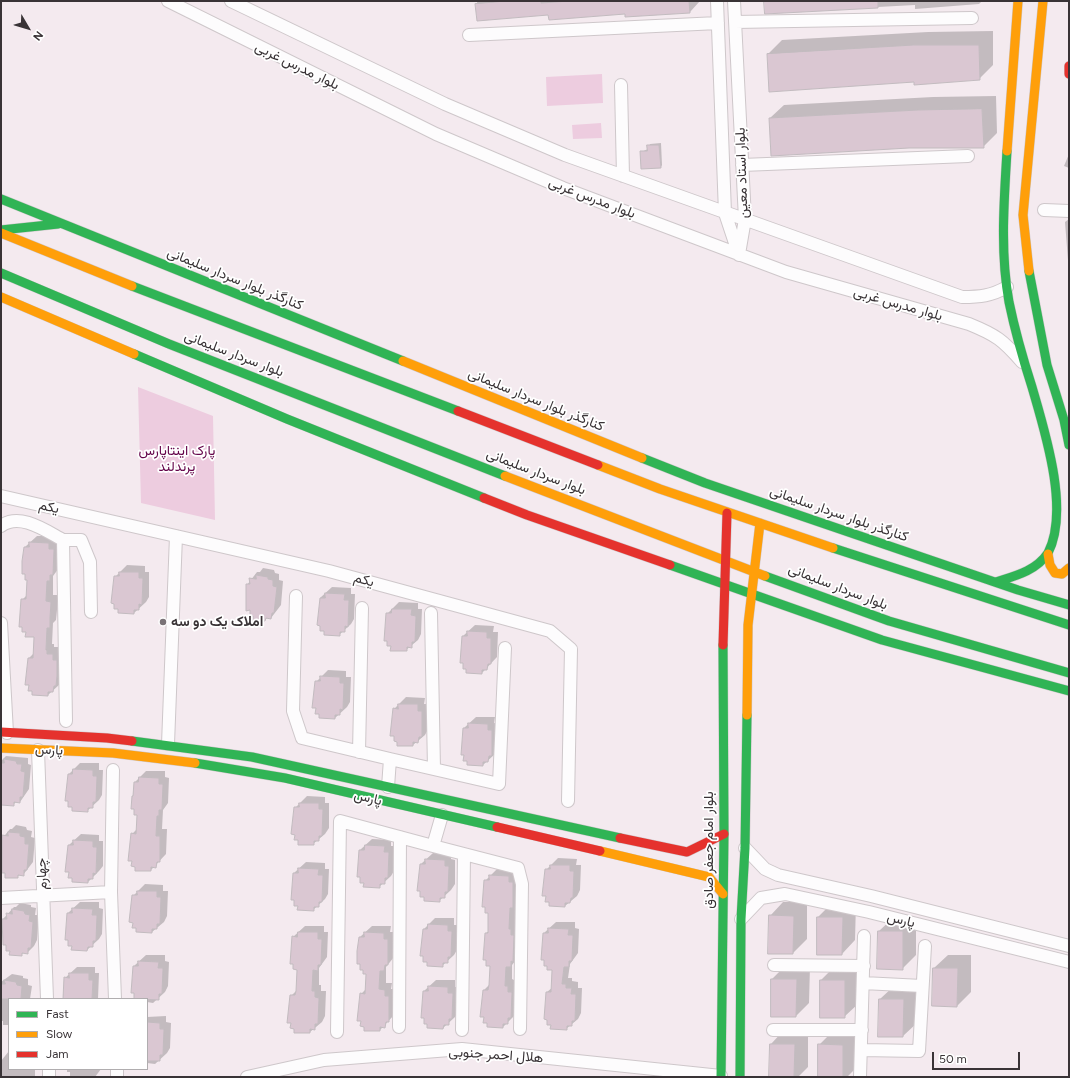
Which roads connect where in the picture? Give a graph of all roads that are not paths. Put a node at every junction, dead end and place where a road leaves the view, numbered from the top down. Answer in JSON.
{"nodes":[{"id":1,"x":231,"y":1,"type":"edge"},
{"id":2,"x":717,"y":1,"type":"edge"},
{"id":3,"x":734,"y":1,"type":"edge"},
{"id":4,"x":1018,"y":1,"type":"edge"},
{"id":5,"x":1043,"y":1,"type":"edge"},
{"id":6,"x":171,"y":2,"type":"edge"},
{"id":7,"x":972,"y":18,"type":"dead end"},
{"id":8,"x":735,"y":22,"type":"junction"},
{"id":9,"x":718,"y":23,"type":"junction"},
{"id":10,"x":469,"y":35,"type":"dead end"},
{"id":11,"x":1015,"y":35,"type":"junction"},
{"id":12,"x":1038,"y":45,"type":"junction"},
{"id":13,"x":1069,"y":66,"type":"edge"},
{"id":14,"x":1069,"y":74,"type":"edge"},
{"id":15,"x":621,"y":85,"type":"dead end"},
{"id":16,"x":968,"y":156,"type":"dead end"},
{"id":17,"x":742,"y":166,"type":"junction"},
{"id":18,"x":623,"y":176,"type":"junction"},
{"id":19,"x":1,"y":199,"type":"edge"},
{"id":20,"x":1044,"y":210,"type":"dead end"},
{"id":21,"x":1069,"y":211,"type":"edge"},
{"id":22,"x":725,"y":213,"type":"junction"},
{"id":23,"x":745,"y":219,"type":"junction"},
{"id":24,"x":60,"y":224,"type":"junction"},
{"id":25,"x":1,"y":231,"type":"edge"},
{"id":26,"x":739,"y":255,"type":"junction"},
{"id":27,"x":1,"y":273,"type":"edge"},
{"id":28,"x":1007,"y":287,"type":"junction"},
{"id":29,"x":1,"y":297,"type":"edge"},
{"id":30,"x":169,"y":344,"type":"junction"},
{"id":31,"x":184,"y":359,"type":"dead end"},
{"id":32,"x":1025,"y":365,"type":"junction"},
{"id":33,"x":193,"y":369,"type":"dead end"},
{"id":34,"x":208,"y":385,"type":"junction"},
{"id":35,"x":1069,"y":445,"type":"edge"},
{"id":36,"x":1,"y":496,"type":"edge"},
{"id":37,"x":727,"y":512,"type":"junction"},
{"id":38,"x":760,"y":523,"type":"junction"},
{"id":39,"x":1,"y":526,"type":"edge"},
{"id":40,"x":176,"y":536,"type":"junction"},
{"id":41,"x":63,"y":540,"type":"junction"},
{"id":42,"x":1048,"y":554,"type":"junction"},
{"id":43,"x":927,"y":559,"type":"junction"},
{"id":44,"x":726,"y":562,"type":"junction"},
{"id":45,"x":1069,"y":568,"type":"edge"},
{"id":46,"x":756,"y":571,"type":"junction"},
{"id":47,"x":903,"y":571,"type":"junction"},
{"id":48,"x":996,"y":582,"type":"junction"},
{"id":49,"x":724,"y":584,"type":"junction"},
{"id":50,"x":753,"y":594,"type":"junction"},
{"id":51,"x":296,"y":596,"type":"dead end"},
{"id":52,"x":1069,"y":605,"type":"edge"},
{"id":53,"x":362,"y":608,"type":"dead end"},
{"id":54,"x":91,"y":612,"type":"dead end"},
{"id":55,"x":430,"y":613,"type":"dead end"},
{"id":56,"x":732,"y":619,"type":"dead end"},
{"id":57,"x":1,"y":623,"type":"edge"},
{"id":58,"x":723,"y":623,"type":"junction"},
{"id":59,"x":1069,"y":625,"type":"edge"},
{"id":60,"x":1,"y":640,"type":"edge"},
{"id":61,"x":505,"y":648,"type":"dead end"},
{"id":62,"x":1069,"y":673,"type":"edge"},
{"id":63,"x":1069,"y":691,"type":"edge"},
{"id":64,"x":66,"y":720,"type":"dead end"},
{"id":65,"x":4,"y":732,"type":"edge"},
{"id":66,"x":168,"y":744,"type":"junction"},
{"id":67,"x":1,"y":748,"type":"edge"},
{"id":68,"x":38,"y":750,"type":"junction"},
{"id":69,"x":359,"y":752,"type":"junction"},
{"id":70,"x":390,"y":759,"type":"junction"},
{"id":71,"x":166,"y":760,"type":"junction"},
{"id":72,"x":434,"y":769,"type":"junction"},
{"id":73,"x":113,"y":770,"type":"dead end"},
{"id":74,"x":388,"y":787,"type":"junction"},
{"id":75,"x":568,"y":801,"type":"dead end"},
{"id":76,"x":442,"y":815,"type":"junction"},
{"id":77,"x":724,"y":834,"type":"junction"},
{"id":78,"x":400,"y":837,"type":"junction"},
{"id":79,"x":433,"y":846,"type":"junction"},
{"id":80,"x":745,"y":848,"type":"junction"},
{"id":81,"x":464,"y":854,"type":"junction"},
{"id":82,"x":689,"y":862,"type":"junction"},
{"id":83,"x":111,"y":892,"type":"junction"},
{"id":84,"x":723,"y":894,"type":"junction"},
{"id":85,"x":43,"y":896,"type":"junction"},
{"id":86,"x":1,"y":898,"type":"edge"},
{"id":87,"x":741,"y":919,"type":"junction"},
{"id":88,"x":864,"y":936,"type":"dead end"},
{"id":89,"x":925,"y":946,"type":"dead end"},
{"id":90,"x":1069,"y":946,"type":"edge"},
{"id":91,"x":1069,"y":962,"type":"edge"},
{"id":92,"x":774,"y":965,"type":"dead end"},
{"id":93,"x":864,"y":966,"type":"junction"},
{"id":94,"x":863,"y":983,"type":"junction"},
{"id":95,"x":922,"y":986,"type":"junction"},
{"id":96,"x":47,"y":998,"type":"edge"},
{"id":97,"x":115,"y":998,"type":"edge"},
{"id":98,"x":399,"y":1027,"type":"dead end"},
{"id":99,"x":520,"y":1029,"type":"dead end"},
{"id":100,"x":462,"y":1030,"type":"dead end"},
{"id":101,"x":772,"y":1030,"type":"dead end"},
{"id":102,"x":862,"y":1030,"type":"junction"},
{"id":103,"x":337,"y":1032,"type":"dead end"},
{"id":104,"x":861,"y":1050,"type":"junction"},
{"id":105,"x":248,"y":1077,"type":"edge"},
{"id":106,"x":721,"y":1077,"type":"edge"},
{"id":107,"x":740,"y":1077,"type":"edge"},
{"id":108,"x":860,"y":1077,"type":"edge"}],
"edges":[{"from":1,"to":18,"type":"street","name":"بلوار مدرس غربی"},
{"from":2,"to":9,"type":"street","name":"بلوار استاد معین"},
{"from":3,"to":8,"type":"street","name":"بلوار استاد معین"},
{"from":4,"to":11,"type":"street"},
{"from":5,"to":12,"type":"street"},
{"from":6,"to":26,"type":"street","name":"بلوار مدرس غربی"},
{"from":7,"to":8,"type":"street"},
{"from":8,"to":17,"type":"street","name":"بلوار استاد معین"},
{"from":9,"to":10,"type":"street"},
{"from":9,"to":22,"type":"street","name":"بلوار استاد معین"},
{"from":11,"to":12,"type":"street"},
{"from":11,"to":28,"type":"street"},
{"from":12,"to":35,"type":"street"},
{"from":13,"to":14,"type":"street"},
{"from":15,"to":18,"type":"street"},
{"from":16,"to":17,"type":"street"},
{"from":17,"to":23,"type":"street","name":"بلوار استاد معین"},
{"from":18,"to":22,"type":"street","name":"بلوار مدرس غربی"},
{"from":19,"to":24,"type":"street","name":"کنارگذر بلوار سردار سلیمانی"},
{"from":20,"to":21,"type":"street"},
{"from":22,"to":23,"type":"street","name":"بلوار مدرس غربی"},
{"from":22,"to":26,"type":"street","name":"بلوار استاد معین"},
{"from":23,"to":26,"type":"street","name":"بلوار استاد معین"},
{"from":23,"to":28,"type":"street","name":"بلوار مدرس غربی"},
{"from":24,"to":25,"type":"street"},
{"from":24,"to":43,"type":"street","name":"کنارگذر بلوار سردار سلیمانی"},
{"from":25,"to":37,"type":"street","name":"بلوار سردار سلیمانی"},
{"from":26,"to":32,"type":"street","name":"بلوار مدرس غربی"},
{"from":27,"to":30,"type":"street","name":"بلوار سردار سلیمانی"},
{"from":28,"to":32,"type":"street"},
{"from":29,"to":34,"type":"street"},
{"from":30,"to":31,"type":"street"},
{"from":30,"to":44,"type":"street","name":"بلوار سردار سلیمانی"},
{"from":32,"to":42,"type":"street"},
{"from":33,"to":34,"type":"street"},
{"from":34,"to":49,"type":"street"},
{"from":36,"to":40,"type":"street","name":"یکم"},
{"from":37,"to":38,"type":"street","name":"بلوار سردار سلیمانی"},
{"from":37,"to":44,"type":"street","name":"بلوار امام جعفر صادق"},
{"from":38,"to":46,"type":"street"},
{"from":38,"to":47,"type":"street","name":"بلوار سردار سلیمانی"},
{"from":39,"to":41,"type":"street"},
{"from":40,"to":66,"type":"street"},
{"from":40,"to":75,"type":"street","name":"یکم"},
{"from":41,"to":54,"type":"street"},
{"from":41,"to":64,"type":"street"},
{"from":42,"to":45,"type":"street"},
{"from":42,"to":48,"type":"street"},
{"from":43,"to":47,"type":"street"},
{"from":43,"to":48,"type":"street","name":"کنارگذر بلوار سردار سلیمانی"},
{"from":44,"to":46,"type":"street","name":"بلوار سردار سلیمانی"},
{"from":44,"to":49,"type":"street","name":"بلوار امام جعفر صادق"},
{"from":46,"to":50,"type":"street"},
{"from":46,"to":62,"type":"street","name":"بلوار سردار سلیمانی"},
{"from":47,"to":59,"type":"street","name":"بلوار سردار سلیمانی"},
{"from":48,"to":52,"type":"street","name":"کنارگذر بلوار سردار سلیمانی"},
{"from":49,"to":50,"type":"street"},
{"from":49,"to":58,"type":"street","name":"بلوار امام جعفر صادق"},
{"from":50,"to":63,"type":"street"},
{"from":50,"to":80,"type":"street"},
{"from":51,"to":69,"type":"street"},
{"from":53,"to":69,"type":"street"},
{"from":55,"to":72,"type":"street"},
{"from":56,"to":58,"type":"street"},
{"from":57,"to":60,"type":"street"},
{"from":58,"to":77,"type":"street","name":"بلوار امام جعفر صادق"},
{"from":60,"to":65,"type":"street"},
{"from":61,"to":72,"type":"street"},
{"from":65,"to":66,"type":"street","name":"پارس"},
{"from":66,"to":71,"type":"street"},
{"from":66,"to":74,"type":"street","name":"پارس"},
{"from":67,"to":68,"type":"street","name":"پارس"},
{"from":68,"to":71,"type":"street","name":"پارس"},
{"from":68,"to":85,"type":"street","name":"چهارم"},
{"from":69,"to":70,"type":"street"},
{"from":70,"to":72,"type":"street"},
{"from":70,"to":74,"type":"street"},
{"from":71,"to":76,"type":"street","name":"پارس"},
{"from":73,"to":83,"type":"street"},
{"from":74,"to":82,"type":"street","name":"پارس"},
{"from":76,"to":79,"type":"street"},
{"from":76,"to":82,"type":"street","name":"پارس"},
{"from":77,"to":82,"type":"street"},
{"from":77,"to":84,"type":"street","name":"بلوار امام جعفر صادق"},
{"from":78,"to":79,"type":"street"},
{"from":78,"to":98,"type":"street"},
{"from":78,"to":103,"type":"street"},
{"from":79,"to":81,"type":"street"},
{"from":80,"to":87,"type":"street"},
{"from":80,"to":90,"type":"street","name":"پارس"},
{"from":81,"to":99,"type":"street"},
{"from":81,"to":100,"type":"street"},
{"from":82,"to":84,"type":"street","name":"پارس"},
{"from":83,"to":85,"type":"street"},
{"from":83,"to":97,"type":"street"},
{"from":84,"to":106,"type":"street","name":"بلوار امام جعفر صادق"},
{"from":85,"to":86,"type":"street"},
{"from":85,"to":96,"type":"street","name":"چهارم"},
{"from":87,"to":91,"type":"street","name":"پارس"},
{"from":87,"to":107,"type":"street"},
{"from":88,"to":93,"type":"street"},
{"from":89,"to":95,"type":"street"},
{"from":92,"to":93,"type":"street"},
{"from":93,"to":94,"type":"street"},
{"from":94,"to":95,"type":"street"},
{"from":94,"to":102,"type":"street"},
{"from":95,"to":104,"type":"street"},
{"from":101,"to":102,"type":"street"},
{"from":102,"to":104,"type":"street"},
{"from":104,"to":108,"type":"street"},
{"from":105,"to":106,"type":"street","name":"هلال احمر جنوبی"}]}
